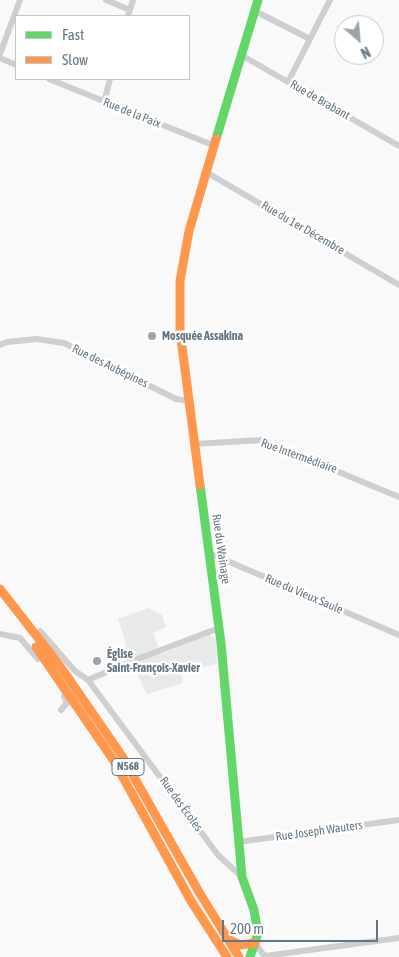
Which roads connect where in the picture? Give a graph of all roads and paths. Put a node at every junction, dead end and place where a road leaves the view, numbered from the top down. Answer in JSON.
{"nodes":[{"id":1,"x":20,"y":0,"type":"edge"},
{"id":2,"x":106,"y":0,"type":"edge"},
{"id":3,"x":133,"y":0,"type":"edge"},
{"id":4,"x":258,"y":0,"type":"edge"},
{"id":5,"x":330,"y":0,"type":"edge"},
{"id":6,"x":255,"y":11,"type":"junction"},
{"id":7,"x":129,"y":13,"type":"edge"},
{"id":8,"x":310,"y":39,"type":"junction"},
{"id":9,"x":0,"y":54,"type":"edge"},
{"id":10,"x":241,"y":55,"type":"junction"},
{"id":11,"x":0,"y":58,"type":"edge"},
{"id":12,"x":15,"y":65,"type":"edge"},
{"id":13,"x":52,"y":80,"type":"edge"},
{"id":14,"x":110,"y":80,"type":"edge"},
{"id":15,"x":288,"y":82,"type":"junction"},
{"id":16,"x":104,"y":102,"type":"junction"},
{"id":17,"x":215,"y":146,"type":"junction"},
{"id":18,"x":399,"y":146,"type":"edge"},
{"id":19,"x":206,"y":172,"type":"junction"},
{"id":20,"x":399,"y":285,"type":"edge"},
{"id":21,"x":0,"y":345,"type":"edge"},
{"id":22,"x":189,"y":401,"type":"junction"},
{"id":23,"x":194,"y":444,"type":"junction"},
{"id":24,"x":399,"y":497,"type":"edge"},
{"id":25,"x":209,"y":552,"type":"junction"},
{"id":26,"x":0,"y":589,"type":"edge"},
{"id":27,"x":0,"y":600,"type":"edge"},
{"id":28,"x":219,"y":628,"type":"junction"},
{"id":29,"x":40,"y":631,"type":"dead end"},
{"id":30,"x":0,"y":634,"type":"edge"},
{"id":31,"x":399,"y":635,"type":"edge"},
{"id":32,"x":88,"y":680,"type":"junction"},
{"id":33,"x":61,"y":710,"type":"dead end"},
{"id":34,"x":399,"y":820,"type":"edge"},
{"id":35,"x":238,"y":842,"type":"junction"},
{"id":36,"x":242,"y":877,"type":"junction"},
{"id":37,"x":226,"y":938,"type":"junction"},
{"id":38,"x":399,"y":938,"type":"edge"},
{"id":39,"x":255,"y":943,"type":"junction"},
{"id":40,"x":227,"y":957,"type":"edge"},
{"id":41,"x":239,"y":957,"type":"edge"},
{"id":42,"x":250,"y":957,"type":"edge"},
{"id":43,"x":265,"y":957,"type":"edge"}],
"edges":[{"from":1,"to":9,"type":"street"},
{"from":2,"to":7,"type":"street"},
{"from":3,"to":7,"type":"street"},
{"from":4,"to":6,"type":"main road","name":"Rue du Wainage"},
{"from":5,"to":8,"type":"street"},
{"from":6,"to":8,"type":"street"},
{"from":6,"to":10,"type":"main road","name":"Rue du Wainage"},
{"from":8,"to":15,"type":"street"},
{"from":10,"to":15,"type":"street","name":"Rue de Brabant"},
{"from":10,"to":17,"type":"main road","name":"Rue du Wainage"},
{"from":11,"to":12,"type":"street"},
{"from":13,"to":16,"type":"street","name":"Rue de la Paix"},
{"from":14,"to":16,"type":"street"},
{"from":15,"to":18,"type":"street","name":"Rue de Brabant"},
{"from":16,"to":17,"type":"street","name":"Rue de la Paix"},
{"from":17,"to":19,"type":"main road","name":"Rue du Wainage"},
{"from":19,"to":20,"type":"street","name":"Rue du 1er Décembre"},
{"from":19,"to":22,"type":"main road","name":"Rue du Wainage"},
{"from":21,"to":22,"type":"street","name":"Rue des Aubépines"},
{"from":22,"to":23,"type":"main road","name":"Rue du Wainage"},
{"from":23,"to":24,"type":"street","name":"Rue Intermédiaire"},
{"from":23,"to":25,"type":"main road","name":"Rue du Wainage"},
{"from":25,"to":28,"type":"main road","name":"Rue du Wainage"},
{"from":25,"to":31,"type":"street","name":"Rue du Vieux Saule"},
{"from":26,"to":37,"type":"main road","number":"N568"},
{"from":27,"to":40,"type":"main road","number":"N568"},
{"from":28,"to":32,"type":"street"},
{"from":28,"to":35,"type":"main road","name":"Rue du Wainage"},
{"from":29,"to":32,"type":"street","name":"Rue des Écoles"},
{"from":30,"to":33,"type":"street"},
{"from":32,"to":36,"type":"street","name":"Rue des Écoles"},
{"from":34,"to":35,"type":"street","name":"Rue Joseph Wauters"},
{"from":35,"to":36,"type":"main road","name":"Rue du Wainage"},
{"from":36,"to":39,"type":"main road","name":"Rue du Wainage"},
{"from":37,"to":39,"type":"main road"},
{"from":37,"to":41,"type":"main road","number":"N568"},
{"from":38,"to":43,"type":"street"},
{"from":39,"to":42,"type":"main road","name":"Rue du Wainage"},
{"from":39,"to":43,"type":"street"}]}
